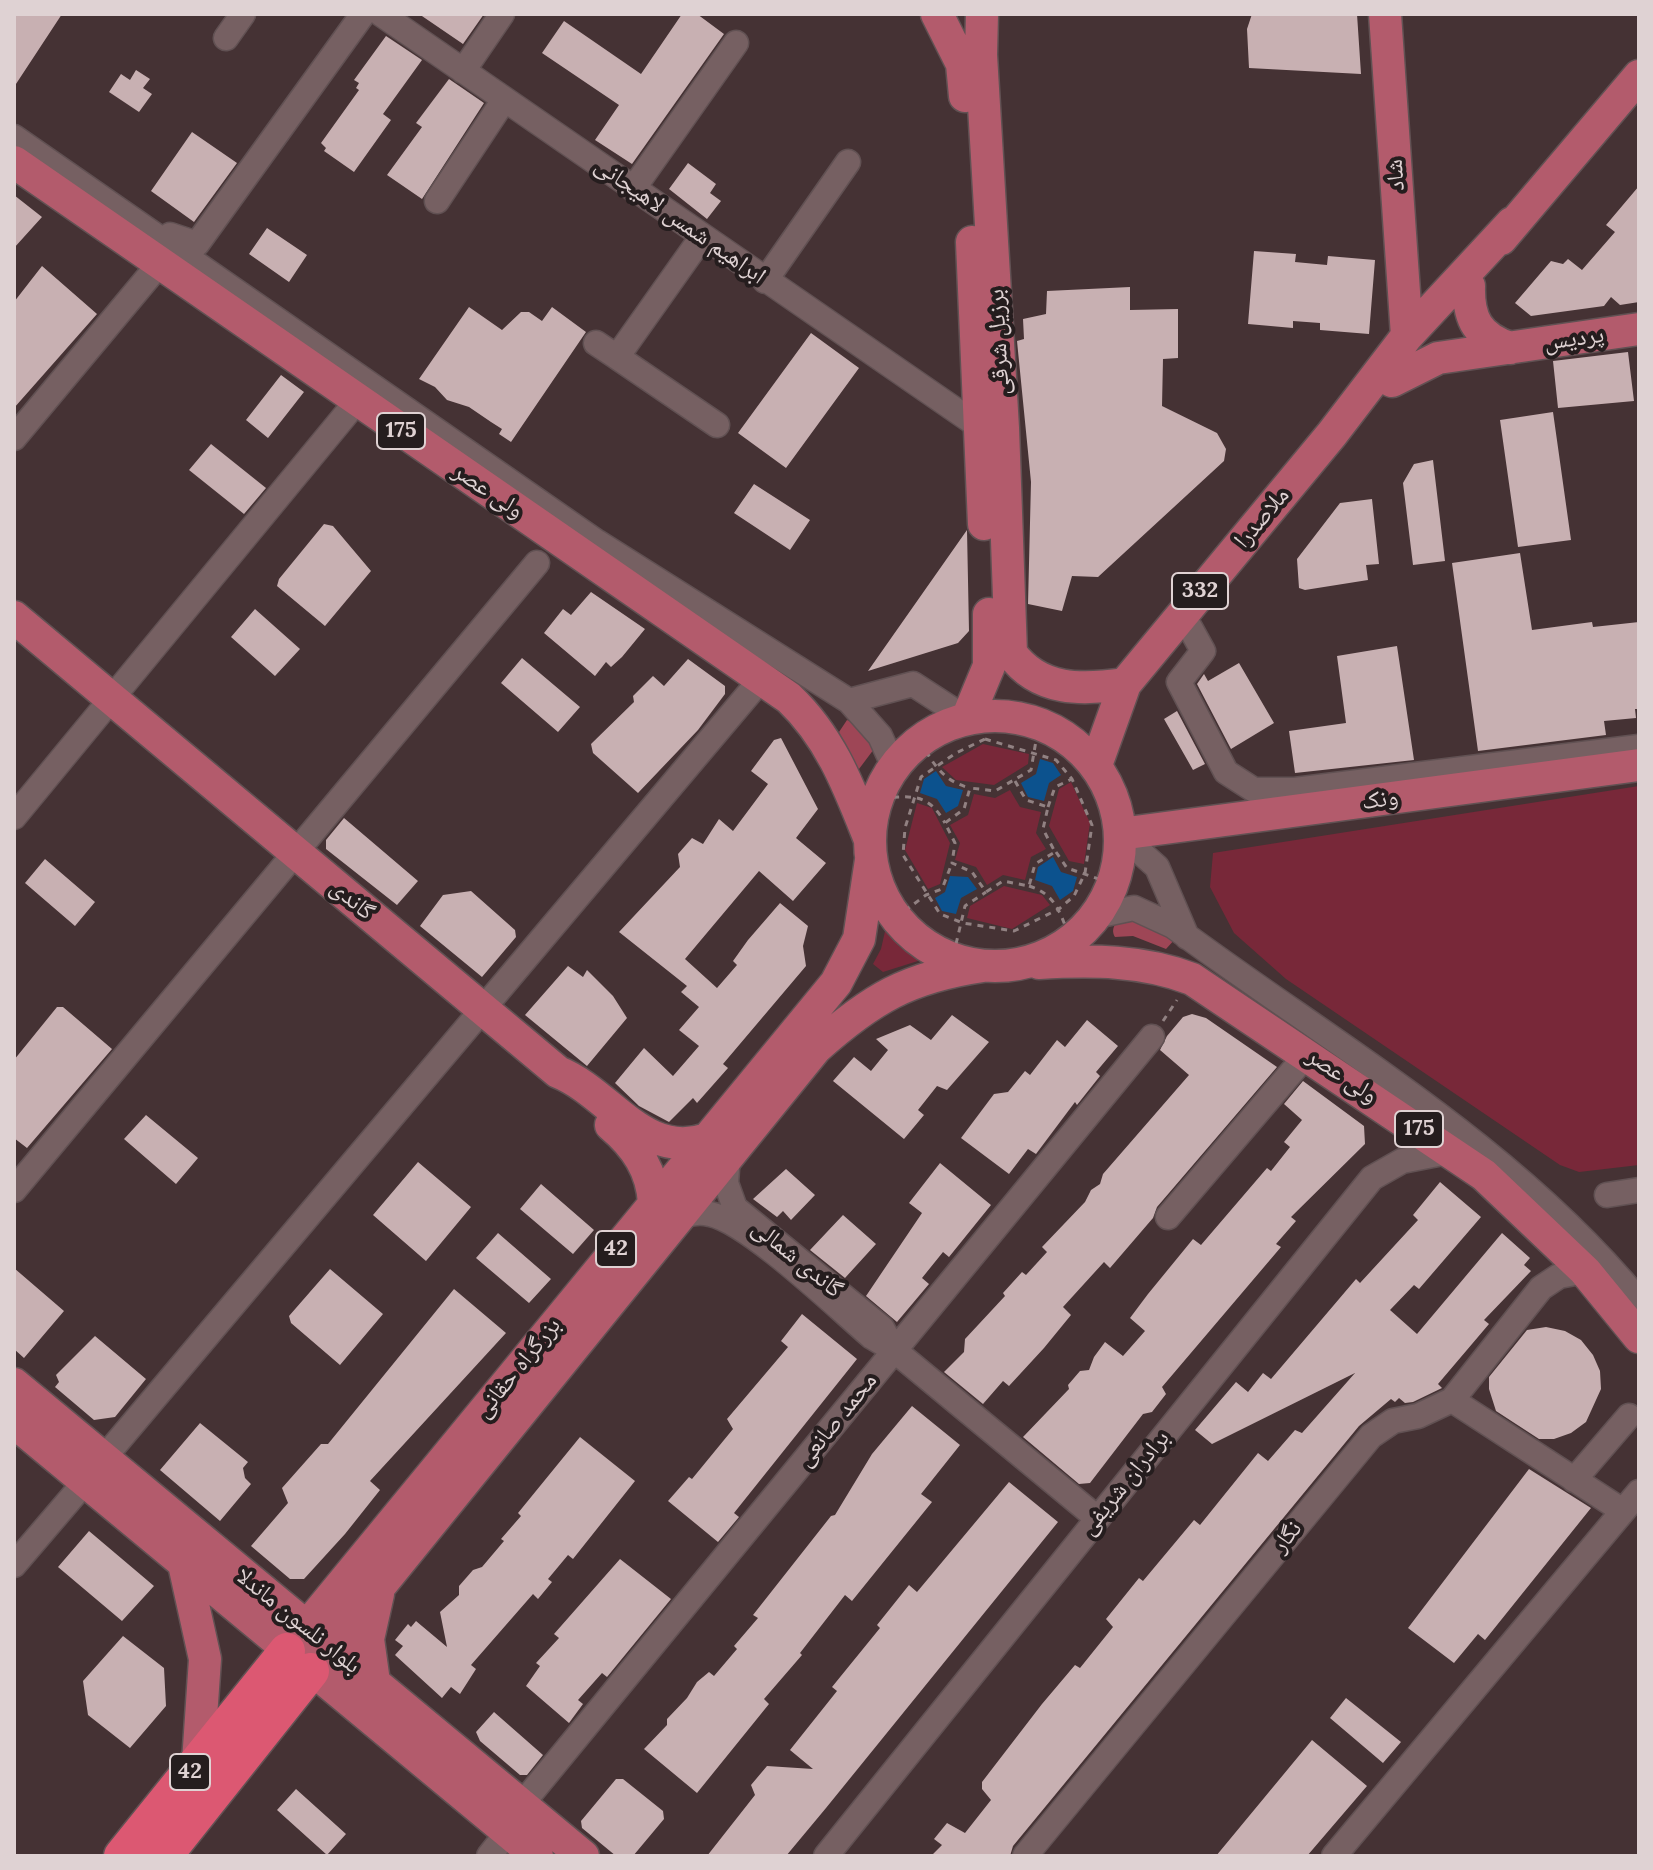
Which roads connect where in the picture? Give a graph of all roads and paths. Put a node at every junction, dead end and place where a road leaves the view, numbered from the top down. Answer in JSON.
{"nodes":[{"id":1,"x":243,"y":14,"type":"edge"},
{"id":2,"x":363,"y":14,"type":"edge"},
{"id":3,"x":381,"y":14,"type":"edge"},
{"id":4,"x":502,"y":14,"type":"edge"},
{"id":5,"x":937,"y":14,"type":"edge"},
{"id":6,"x":982,"y":14,"type":"edge"},
{"id":7,"x":1385,"y":14,"type":"edge"},
{"id":8,"x":226,"y":38,"type":"dead end"},
{"id":9,"x":736,"y":43,"type":"dead end"},
{"id":10,"x":981,"y":55,"type":"junction"},
{"id":11,"x":463,"y":71,"type":"junction"},
{"id":12,"x":1639,"y":76,"type":"edge"},
{"id":13,"x":965,"y":84,"type":"junction"},
{"id":14,"x":504,"y":100,"type":"junction"},
{"id":15,"x":987,"y":109,"type":"junction"},
{"id":16,"x":14,"y":137,"type":"edge"},
{"id":17,"x":14,"y":162,"type":"edge"},
{"id":18,"x":848,"y":162,"type":"dead end"},
{"id":19,"x":633,"y":189,"type":"junction"},
{"id":20,"x":437,"y":201,"type":"dead end"},
{"id":21,"x":115,"y":219,"type":"junction"},
{"id":22,"x":1512,"y":223,"type":"junction"},
{"id":23,"x":702,"y":237,"type":"junction"},
{"id":24,"x":161,"y":262,"type":"junction"},
{"id":25,"x":765,"y":281,"type":"junction"},
{"id":26,"x":1469,"y":286,"type":"junction"},
{"id":27,"x":1639,"y":329,"type":"edge"},
{"id":28,"x":1407,"y":336,"type":"junction"},
{"id":29,"x":596,"y":343,"type":"dead end"},
{"id":30,"x":1510,"y":348,"type":"junction"},
{"id":31,"x":617,"y":357,"type":"junction"},
{"id":32,"x":1392,"y":381,"type":"junction"},
{"id":33,"x":357,"y":401,"type":"junction"},
{"id":34,"x":717,"y":425,"type":"dead end"},
{"id":35,"x":980,"y":427,"type":"junction"},
{"id":36,"x":1332,"y":434,"type":"junction"},
{"id":37,"x":14,"y":438,"type":"edge"},
{"id":38,"x":537,"y":563,"type":"dead end"},
{"id":39,"x":1182,"y":613,"type":"junction"},
{"id":40,"x":14,"y":617,"type":"edge"},
{"id":41,"x":1125,"y":684,"type":"junction"},
{"id":42,"x":752,"y":690,"type":"dead end"},
{"id":43,"x":112,"y":699,"type":"junction"},
{"id":44,"x":849,"y":701,"type":"junction"},
{"id":45,"x":967,"y":719,"type":"junction"},
{"id":46,"x":1037,"y":737,"type":"junction"},
{"id":47,"x":1639,"y":747,"type":"edge"},
{"id":48,"x":928,"y":755,"type":"junction"},
{"id":49,"x":1639,"y":765,"type":"edge"},
{"id":50,"x":894,"y":767,"type":"junction"},
{"id":51,"x":1084,"y":772,"type":"junction"},
{"id":52,"x":1015,"y":781,"type":"junction"},
{"id":53,"x":970,"y":788,"type":"junction"},
{"id":54,"x":913,"y":796,"type":"junction"},
{"id":55,"x":877,"y":798,"type":"junction"},
{"id":56,"x":1048,"y":807,"type":"junction"},
{"id":57,"x":14,"y":817,"type":"edge"},
{"id":58,"x":945,"y":823,"type":"junction"},
{"id":59,"x":1120,"y":834,"type":"junction"},
{"id":60,"x":870,"y":850,"type":"junction"},
{"id":61,"x":1055,"y":852,"type":"junction"},
{"id":62,"x":295,"y":853,"type":"junction"},
{"id":63,"x":952,"y":863,"type":"junction"},
{"id":64,"x":1099,"y":879,"type":"junction"},
{"id":65,"x":1029,"y":886,"type":"junction"},
{"id":66,"x":986,"y":892,"type":"junction"},
{"id":67,"x":926,"y":895,"type":"junction"},
{"id":68,"x":1059,"y":909,"type":"junction"},
{"id":69,"x":1096,"y":916,"type":"junction"},
{"id":70,"x":895,"y":918,"type":"junction"},
{"id":71,"x":963,"y":923,"type":"junction"},
{"id":72,"x":1187,"y":937,"type":"junction"},
{"id":73,"x":1071,"y":941,"type":"junction"},
{"id":74,"x":967,"y":963,"type":"junction"},
{"id":75,"x":1024,"y":964,"type":"junction"},
{"id":76,"x":1192,"y":979,"type":"junction"},
{"id":77,"x":483,"y":1009,"type":"junction"},
{"id":78,"x":1152,"y":1037,"type":"joint"},
{"id":79,"x":1308,"y":1053,"type":"junction"},
{"id":80,"x":558,"y":1072,"type":"junction"},
{"id":81,"x":717,"y":1147,"type":"junction"},
{"id":82,"x":1453,"y":1151,"type":"junction"},
{"id":83,"x":14,"y":1190,"type":"edge"},
{"id":84,"x":1639,"y":1190,"type":"edge"},
{"id":85,"x":1607,"y":1195,"type":"dead end"},
{"id":86,"x":664,"y":1212,"type":"junction"},
{"id":87,"x":1168,"y":1217,"type":"dead end"},
{"id":88,"x":1585,"y":1271,"type":"junction"},
{"id":89,"x":1639,"y":1301,"type":"edge"},
{"id":90,"x":1639,"y":1337,"type":"edge"},
{"id":91,"x":894,"y":1350,"type":"junction"},
{"id":92,"x":14,"y":1384,"type":"edge"},
{"id":93,"x":1452,"y":1400,"type":"junction"},
{"id":94,"x":1629,"y":1416,"type":"dead end"},
{"id":95,"x":14,"y":1422,"type":"edge"},
{"id":96,"x":94,"y":1470,"type":"junction"},
{"id":97,"x":1574,"y":1480,"type":"junction"},
{"id":98,"x":1639,"y":1492,"type":"edge"},
{"id":99,"x":1623,"y":1511,"type":"junction"},
{"id":100,"x":1097,"y":1518,"type":"junction"},
{"id":101,"x":184,"y":1564,"type":"junction"},
{"id":102,"x":14,"y":1565,"type":"edge"},
{"id":103,"x":381,"y":1583,"type":"junction"},
{"id":104,"x":313,"y":1657,"type":"junction"},
{"id":105,"x":374,"y":1682,"type":"junction"},
{"id":106,"x":198,"y":1762,"type":"junction"},
{"id":107,"x":506,"y":1831,"type":"edge"},
{"id":108,"x":122,"y":1856,"type":"edge"},
{"id":109,"x":164,"y":1856,"type":"edge"},
{"id":110,"x":537,"y":1856,"type":"edge"},
{"id":111,"x":583,"y":1856,"type":"edge"},
{"id":112,"x":826,"y":1856,"type":"edge"},
{"id":113,"x":1025,"y":1856,"type":"edge"},
{"id":114,"x":1334,"y":1856,"type":"edge"}],
"edges":[{"from":1,"to":8,"type":"street"},
{"from":2,"to":21,"type":"street"},
{"from":3,"to":11,"type":"street","name":"ابراهیم شمس لاهیجانی"},
{"from":4,"to":11,"type":"street"},
{"from":5,"to":13,"type":"main road","name":"برزیل شرقی"},
{"from":6,"to":10,"type":"main road","name":"برزیل شرقی"},
{"from":7,"to":28,"type":"main road","name":"شاد"},
{"from":9,"to":19,"type":"street"},
{"from":10,"to":13,"type":"main road"},
{"from":10,"to":15,"type":"main road","name":"برزیل شرقی"},
{"from":11,"to":14,"type":"street","name":"ابراهیم شمس لاهیجانی"},
{"from":12,"to":22,"type":"main road","name":"ملاصدرا","number":"332"},
{"from":13,"to":15,"type":"main road"},
{"from":13,"to":35,"type":"main road","name":"برزیل شرقی"},
{"from":14,"to":19,"type":"street","name":"ابراهیم شمس لاهیجانی"},
{"from":14,"to":20,"type":"street"},
{"from":15,"to":41,"type":"main road","name":"برزیل شرقی"},
{"from":16,"to":21,"type":"street"},
{"from":17,"to":21,"type":"main road","name":"ولی عصر","number":"175"},
{"from":18,"to":25,"type":"street"},
{"from":19,"to":23,"type":"street","name":"ابراهیم شمس لاهیجانی"},
{"from":21,"to":24,"type":"main road","name":"ولی عصر","number":"175"},
{"from":21,"to":44,"type":"street"},
{"from":22,"to":26,"type":"main road","name":"ملاصدرا","number":"332"},
{"from":22,"to":28,"type":"main road","name":"ملاصدرا","number":"332"},
{"from":23,"to":25,"type":"street","name":"ابراهیم شمس لاهیجانی"},
{"from":23,"to":31,"type":"street"},
{"from":24,"to":33,"type":"main road","name":"ولی عصر","number":"175"},
{"from":24,"to":37,"type":"street"},
{"from":25,"to":35,"type":"street","name":"ابراهیم شمس لاهیجانی"},
{"from":26,"to":30,"type":"main road"},
{"from":26,"to":32,"type":"main road","name":"ملاصدرا","number":"332"},
{"from":27,"to":30,"type":"main road","name":"پردیس"},
{"from":28,"to":36,"type":"main road","name":"ملاصدرا","number":"332"},
{"from":29,"to":31,"type":"street"},
{"from":30,"to":32,"type":"main road","name":"ملاصدرا","number":"332"},
{"from":31,"to":34,"type":"street"},
{"from":32,"to":36,"type":"main road","name":"ملاصدرا","number":"332"},
{"from":33,"to":43,"type":"street"},
{"from":33,"to":60,"type":"main road","name":"ولی عصر","number":"175"},
{"from":35,"to":45,"type":"main road","name":"برزیل شرقی"},
{"from":36,"to":39,"type":"main road","name":"ملاصدرا","number":"332"},
{"from":38,"to":62,"type":"street"},
{"from":39,"to":41,"type":"main road","name":"ملاصدرا","number":"332"},
{"from":39,"to":47,"type":"street"},
{"from":40,"to":43,"type":"main road","name":"گاندی"},
{"from":41,"to":51,"type":"main road","name":"ملاصدرا","number":"332"},
{"from":42,"to":77,"type":"street"},
{"from":43,"to":57,"type":"street"},
{"from":43,"to":62,"type":"main road","name":"گاندی"},
{"from":44,"to":45,"type":"street"},
{"from":44,"to":50,"type":"street"},
{"from":45,"to":46,"type":"main road"},
{"from":45,"to":48,"type":"main road","name":"بزرگراه حقانی"},
{"from":46,"to":48,"type":"path"},
{"from":46,"to":51,"type":"path"},
{"from":46,"to":51,"type":"main road"},
{"from":46,"to":52,"type":"path"},
{"from":48,"to":50,"type":"main road","name":"بزرگراه حقانی"},
{"from":48,"to":53,"type":"path"},
{"from":48,"to":54,"type":"path"},
{"from":49,"to":59,"type":"main road","name":"ونک"},
{"from":50,"to":55,"type":"main road","name":"بزرگراه حقانی"},
{"from":51,"to":56,"type":"path"},
{"from":51,"to":59,"type":"main road"},
{"from":51,"to":64,"type":"path"},
{"from":52,"to":53,"type":"path"},
{"from":52,"to":56,"type":"path"},
{"from":53,"to":58,"type":"path"},
{"from":54,"to":55,"type":"path"},
{"from":54,"to":58,"type":"path"},
{"from":54,"to":67,"type":"path"},
{"from":55,"to":60,"type":"main road","name":"بزرگراه حقانی"},
{"from":56,"to":61,"type":"path"},
{"from":58,"to":63,"type":"path"},
{"from":59,"to":64,"type":"main road"},
{"from":59,"to":72,"type":"street"},
{"from":60,"to":70,"type":"main road","name":"ولی عصر"},
{"from":60,"to":81,"type":"main road","name":"بزرگراه حقانی","number":"42"},
{"from":61,"to":64,"type":"path"},
{"from":61,"to":65,"type":"path"},
{"from":62,"to":77,"type":"main road","name":"گاندی"},
{"from":62,"to":83,"type":"street"},
{"from":63,"to":66,"type":"path"},
{"from":63,"to":67,"type":"path"},
{"from":64,"to":68,"type":"path"},
{"from":64,"to":69,"type":"main road"},
{"from":65,"to":66,"type":"path"},
{"from":65,"to":68,"type":"path"},
{"from":66,"to":71,"type":"path"},
{"from":67,"to":70,"type":"path"},
{"from":67,"to":71,"type":"path"},
{"from":68,"to":71,"type":"path"},
{"from":68,"to":73,"type":"path"},
{"from":69,"to":72,"type":"street"},
{"from":69,"to":73,"type":"main road"},
{"from":70,"to":74,"type":"main road"},
{"from":71,"to":74,"type":"path"},
{"from":72,"to":89,"type":"street"},
{"from":73,"to":75,"type":"main road"},
{"from":74,"to":75,"type":"main road","name":"بزرگراه حقانی"},
{"from":74,"to":81,"type":"main road","name":"بزرگراه حقانی","number":"42"},
{"from":75,"to":76,"type":"main road","name":"ولی عصر","number":"175"},
{"from":76,"to":78,"type":"path"},
{"from":76,"to":79,"type":"main road","name":"ولی عصر","number":"175"},
{"from":77,"to":80,"type":"main road","name":"گاندی"},
{"from":77,"to":96,"type":"street"},
{"from":78,"to":91,"type":"street","name":"محمد صانعی"},
{"from":79,"to":82,"type":"main road","name":"ولی عصر","number":"175"},
{"from":79,"to":87,"type":"street"},
{"from":80,"to":81,"type":"main road","name":"گاندی"},
{"from":80,"to":86,"type":"main road"},
{"from":81,"to":86,"type":"main road","name":"بزرگراه حقانی","number":"42"},
{"from":81,"to":91,"type":"street","name":"گاندی شمالی"},
{"from":82,"to":88,"type":"main road","name":"ولی عصر","number":"175"},
{"from":82,"to":100,"type":"street","name":"برادران شریفی"},
{"from":84,"to":85,"type":"street"},
{"from":86,"to":91,"type":"street","name":"گاندی شمالی"},
{"from":86,"to":103,"type":"main road","name":"بزرگراه حقانی","number":"42"},
{"from":86,"to":104,"type":"main road","name":"بزرگراه حقانی","number":"42"},
{"from":88,"to":90,"type":"main road","name":"ولی عصر","number":"175"},
{"from":88,"to":93,"type":"street","name":"نگار"},
{"from":91,"to":100,"type":"street","name":"گاندی شمالی"},
{"from":91,"to":107,"type":"street","name":"محمد صانعی"},
{"from":92,"to":96,"type":"main road","name":"بلوار نلسون ماندلا"},
{"from":93,"to":97,"type":"street"},
{"from":93,"to":113,"type":"street","name":"نگار"},
{"from":94,"to":97,"type":"street"},
{"from":95,"to":96,"type":"main road","name":"بلوار نلسون ماندلا"},
{"from":96,"to":101,"type":"main road","name":"بلوار نلسون ماندلا"},
{"from":96,"to":102,"type":"street"},
{"from":96,"to":104,"type":"main road","name":"بلوار نلسون ماندلا"},
{"from":97,"to":99,"type":"street"},
{"from":98,"to":99,"type":"street"},
{"from":99,"to":114,"type":"street"},
{"from":100,"to":112,"type":"street","name":"برادران شریفی"},
{"from":101,"to":104,"type":"main road","name":"بلوار نلسون ماندلا"},
{"from":101,"to":106,"type":"main road"},
{"from":103,"to":104,"type":"main road","name":"بزرگراه حقانی","number":"42"},
{"from":103,"to":105,"type":"main road"},
{"from":104,"to":105,"type":"main road","name":"بلوار نلسون ماندلا"},
{"from":104,"to":106,"type":"highway","name":"بزرگراه حقانی","number":"42"},
{"from":104,"to":107,"type":"main road","name":"بلوار نلسون ماندلا"},
{"from":104,"to":109,"type":"highway","name":"بزرگراه حقانی","number":"42"},
{"from":105,"to":107,"type":"main road","name":"بلوار نلسون ماندلا"},
{"from":106,"to":108,"type":"highway","name":"بزرگراه حقانی","number":"42"},
{"from":107,"to":110,"type":"main road","name":"بلوار نلسون ماندلا"},
{"from":107,"to":111,"type":"main road","name":"بلوار نلسون ماندلا"}]}
